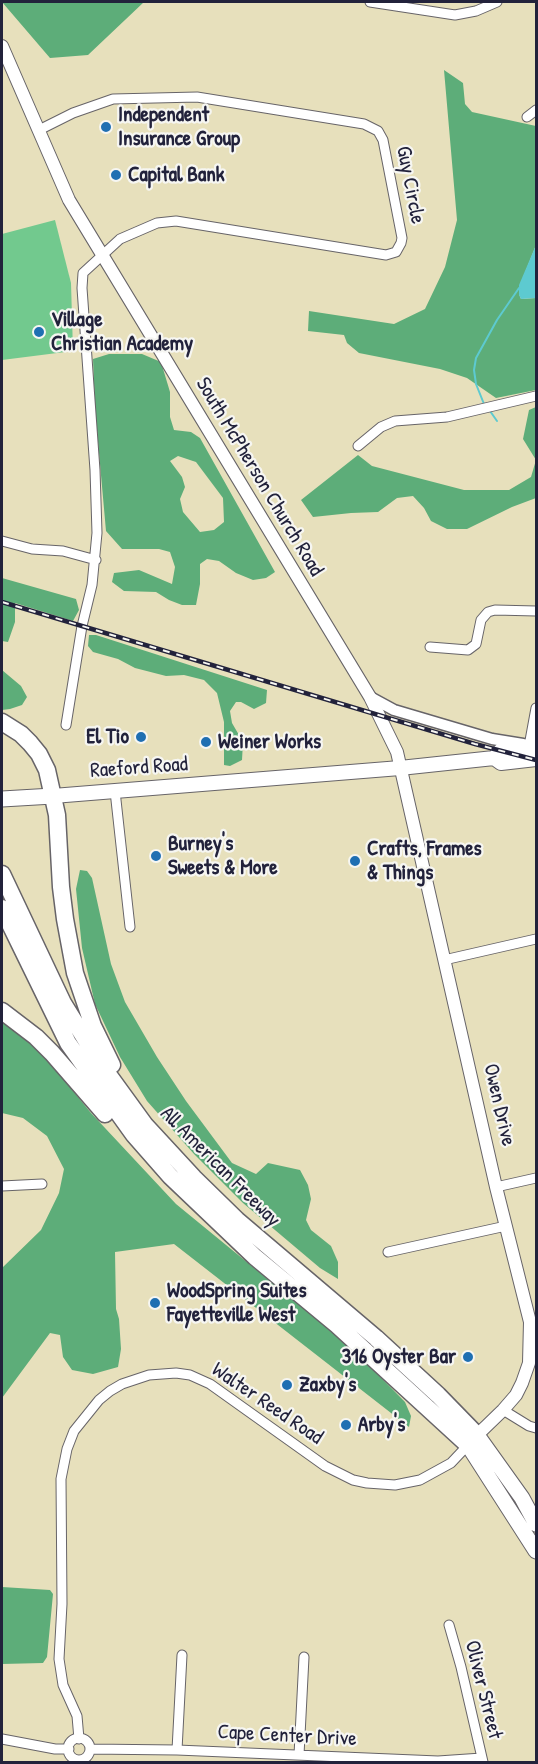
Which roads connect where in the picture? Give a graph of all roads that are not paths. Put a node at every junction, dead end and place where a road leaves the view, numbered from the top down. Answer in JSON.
{"nodes":[{"id":1,"x":370,"y":2,"type":"edge"},
{"id":2,"x":497,"y":2,"type":"edge"},
{"id":3,"x":2,"y":46,"type":"edge"},
{"id":4,"x":537,"y":110,"type":"edge"},
{"id":5,"x":528,"y":117,"type":"dead end"},
{"id":6,"x":39,"y":130,"type":"junction"},
{"id":7,"x":103,"y":256,"type":"junction"},
{"id":8,"x":537,"y":396,"type":"edge"},
{"id":9,"x":358,"y":446,"type":"dead end"},
{"id":10,"x":2,"y":541,"type":"edge"},
{"id":11,"x":96,"y":560,"type":"junction"},
{"id":12,"x":537,"y":611,"type":"edge"},
{"id":13,"x":430,"y":647,"type":"dead end"},
{"id":14,"x":370,"y":698,"type":"junction"},
{"id":15,"x":537,"y":708,"type":"edge"},
{"id":16,"x":2,"y":722,"type":"edge"},
{"id":17,"x":66,"y":725,"type":"dead end"},
{"id":18,"x":533,"y":745,"type":"edge"},
{"id":19,"x":494,"y":758,"type":"junction"},
{"id":20,"x":537,"y":759,"type":"edge"},
{"id":21,"x":400,"y":768,"type":"junction"},
{"id":22,"x":115,"y":791,"type":"junction"},
{"id":23,"x":53,"y":796,"type":"junction"},
{"id":24,"x":2,"y":800,"type":"edge"},
{"id":25,"x":2,"y":874,"type":"edge"},
{"id":26,"x":2,"y":908,"type":"edge"},
{"id":27,"x":130,"y":927,"type":"dead end"},
{"id":28,"x":537,"y":939,"type":"edge"},
{"id":29,"x":444,"y":960,"type":"junction"},
{"id":30,"x":2,"y":1011,"type":"edge"},
{"id":31,"x":129,"y":1104,"type":"junction"},
{"id":32,"x":537,"y":1178,"type":"edge"},
{"id":33,"x":42,"y":1184,"type":"dead end"},
{"id":34,"x":2,"y":1186,"type":"edge"},
{"id":35,"x":496,"y":1186,"type":"junction"},
{"id":36,"x":506,"y":1227,"type":"junction"},
{"id":37,"x":388,"y":1252,"type":"dead end"},
{"id":38,"x":255,"y":1257,"type":"junction"},
{"id":39,"x":532,"y":1308,"type":"edge"},
{"id":40,"x":503,"y":1410,"type":"junction"},
{"id":41,"x":537,"y":1428,"type":"edge"},
{"id":42,"x":473,"y":1440,"type":"junction"},
{"id":43,"x":537,"y":1524,"type":"edge"},
{"id":44,"x":537,"y":1551,"type":"edge"},
{"id":45,"x":449,"y":1625,"type":"dead end"},
{"id":46,"x":182,"y":1655,"type":"dead end"},
{"id":47,"x":304,"y":1657,"type":"dead end"},
{"id":48,"x":2,"y":1739,"type":"edge"},
{"id":49,"x":79,"y":1739,"type":"junction"},
{"id":50,"x":69,"y":1749,"type":"junction"},
{"id":51,"x":90,"y":1749,"type":"junction"},
{"id":52,"x":177,"y":1750,"type":"junction"},
{"id":53,"x":299,"y":1755,"type":"junction"},
{"id":54,"x":482,"y":1760,"type":"edge"},
{"id":55,"x":79,"y":1761,"type":"edge"}],
"edges":[{"from":1,"to":2,"type":"street"},
{"from":3,"to":6,"type":"main road","name":"South McPherson Church Road"},
{"from":4,"to":5,"type":"street"},
{"from":6,"to":7,"type":"main road","name":"South McPherson Church Road"},
{"from":6,"to":7,"type":"street","name":"Guy Circle"},
{"from":7,"to":11,"type":"street"},
{"from":7,"to":14,"type":"main road","name":"South McPherson Church Road"},
{"from":8,"to":9,"type":"street"},
{"from":10,"to":11,"type":"street"},
{"from":11,"to":17,"type":"street"},
{"from":12,"to":13,"type":"street"},
{"from":14,"to":18,"type":"street"},
{"from":14,"to":21,"type":"main road","name":"South McPherson Church Road"},
{"from":15,"to":18,"type":"street"},
{"from":16,"to":23,"type":"highway"},
{"from":18,"to":19,"type":"main road","name":"Raeford Road"},
{"from":19,"to":20,"type":"main road","name":"Raeford Road"},
{"from":19,"to":21,"type":"main road","name":"Raeford Road"},
{"from":21,"to":22,"type":"main road","name":"Raeford Road"},
{"from":21,"to":29,"type":"main road","name":"Owen Drive"},
{"from":22,"to":23,"type":"main road","name":"Raeford Road"},
{"from":22,"to":27,"type":"street"},
{"from":23,"to":24,"type":"highway","name":"Raeford Road"},
{"from":23,"to":31,"type":"highway"},
{"from":25,"to":31,"type":"highway","name":"All American Freeway"},
{"from":26,"to":38,"type":"highway","name":"All American Freeway"},
{"from":28,"to":29,"type":"street"},
{"from":29,"to":35,"type":"main road","name":"Owen Drive"},
{"from":30,"to":38,"type":"highway"},
{"from":31,"to":42,"type":"highway","name":"All American Freeway"},
{"from":32,"to":35,"type":"street"},
{"from":33,"to":34,"type":"street"},
{"from":35,"to":36,"type":"main road","name":"Owen Drive"},
{"from":36,"to":37,"type":"street"},
{"from":36,"to":39,"type":"main road","name":"Owen Drive"},
{"from":38,"to":42,"type":"highway","name":"All American Freeway"},
{"from":39,"to":40,"type":"main road","name":"Owen Drive"},
{"from":40,"to":41,"type":"street"},
{"from":40,"to":42,"type":"main road","name":"Owen Drive"},
{"from":42,"to":43,"type":"highway"},
{"from":42,"to":44,"type":"highway"},
{"from":42,"to":49,"type":"street","name":"Walter Reed Road"},
{"from":45,"to":54,"type":"street","name":"Oliver Street"},
{"from":46,"to":52,"type":"street"},
{"from":47,"to":53,"type":"street"},
{"from":48,"to":50,"type":"street"},
{"from":49,"to":50,"type":"street"},
{"from":49,"to":51,"type":"street"},
{"from":50,"to":55,"type":"street"},
{"from":51,"to":52,"type":"street","name":"Cape Center Drive"},
{"from":51,"to":55,"type":"street"},
{"from":52,"to":53,"type":"street","name":"Cape Center Drive"},
{"from":53,"to":54,"type":"street","name":"Cape Center Drive"}]}
